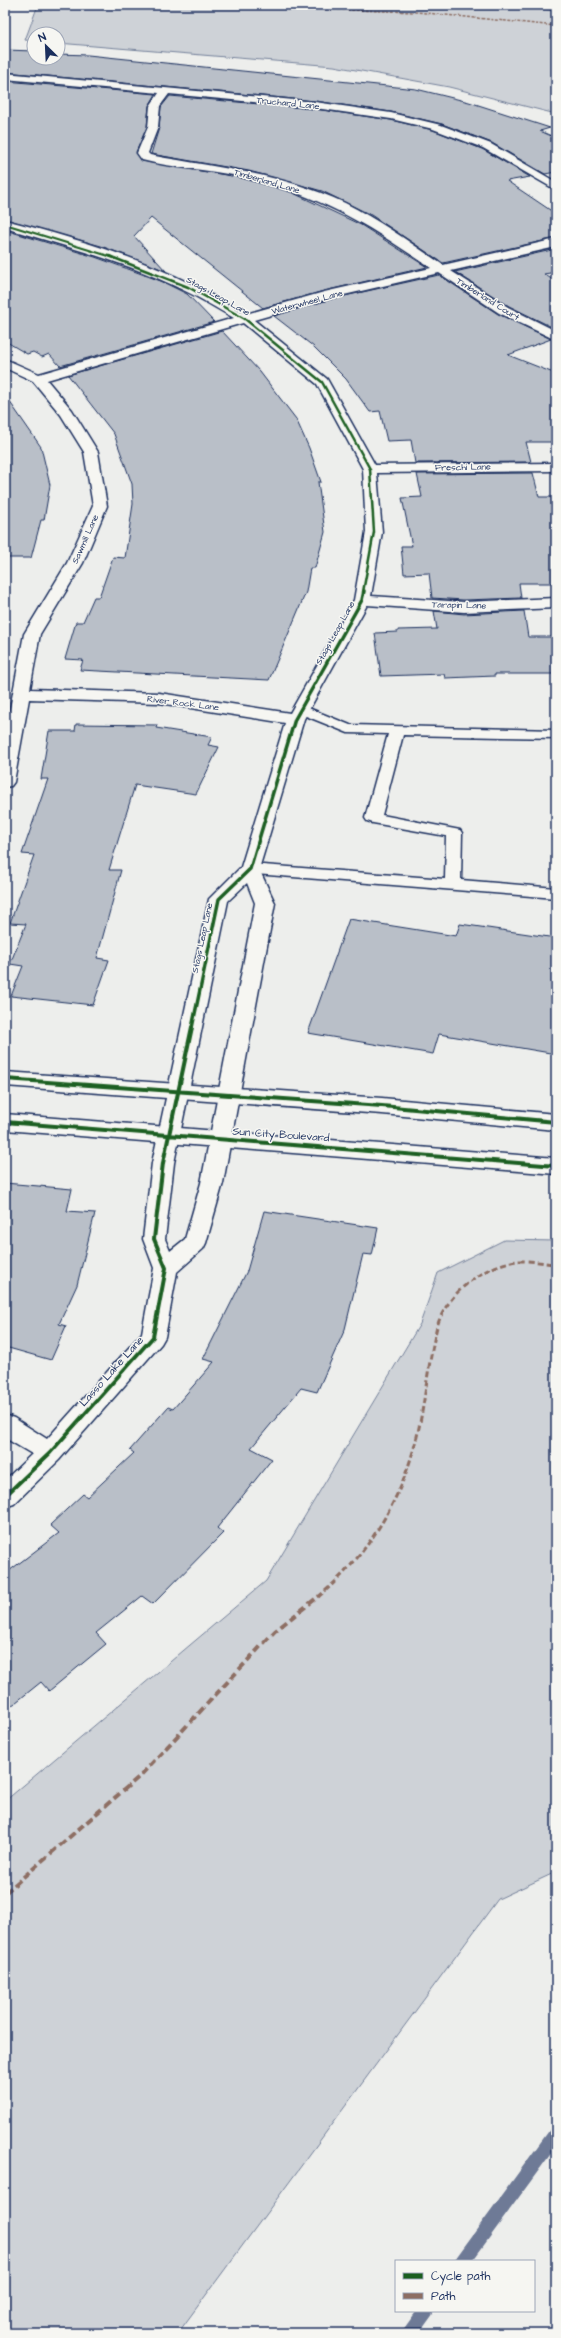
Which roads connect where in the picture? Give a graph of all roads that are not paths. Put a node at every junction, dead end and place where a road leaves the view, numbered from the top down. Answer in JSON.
{"nodes":[{"id":1,"x":5,"y":76,"type":"edge"},
{"id":2,"x":166,"y":91,"type":"junction"},
{"id":3,"x":556,"y":187,"type":"edge"},
{"id":4,"x":5,"y":224,"type":"edge"},
{"id":5,"x":556,"y":243,"type":"edge"},
{"id":6,"x":442,"y":270,"type":"junction"},
{"id":7,"x":245,"y":319,"type":"junction"},
{"id":8,"x":556,"y":336,"type":"edge"},
{"id":9,"x":5,"y":363,"type":"edge"},
{"id":10,"x":38,"y":378,"type":"junction"},
{"id":11,"x":556,"y":467,"type":"edge"},
{"id":12,"x":370,"y":469,"type":"junction"},
{"id":13,"x":362,"y":600,"type":"junction"},
{"id":14,"x":556,"y":603,"type":"edge"},
{"id":15,"x":22,"y":694,"type":"junction"},
{"id":16,"x":298,"y":714,"type":"junction"},
{"id":17,"x":397,"y":730,"type":"junction"},
{"id":18,"x":556,"y":734,"type":"edge"},
{"id":19,"x":5,"y":782,"type":"edge"},
{"id":20,"x":250,"y":869,"type":"junction"},
{"id":21,"x":453,"y":885,"type":"junction"},
{"id":22,"x":556,"y":892,"type":"edge"},
{"id":23,"x":5,"y":1079,"type":"edge"},
{"id":24,"x":178,"y":1091,"type":"junction"},
{"id":25,"x":229,"y":1095,"type":"junction"},
{"id":26,"x":5,"y":1122,"type":"edge"},
{"id":27,"x":556,"y":1122,"type":"edge"},
{"id":28,"x":169,"y":1134,"type":"junction"},
{"id":29,"x":221,"y":1138,"type":"junction"},
{"id":30,"x":556,"y":1166,"type":"edge"},
{"id":31,"x":166,"y":1268,"type":"junction"},
{"id":32,"x":5,"y":1425,"type":"edge"},
{"id":33,"x":50,"y":1453,"type":"junction"},
{"id":34,"x":5,"y":1496,"type":"edge"}],
"edges":[{"from":1,"to":2,"type":"street","name":"Truchard Lane"},
{"from":2,"to":3,"type":"street","name":"Truchard Lane"},
{"from":2,"to":6,"type":"street","name":"Timberland Lane"},
{"from":4,"to":7,"type":"street","name":"Stags Leap Lane"},
{"from":5,"to":6,"type":"street","name":"Waterwheel Lane"},
{"from":6,"to":7,"type":"street","name":"Waterwheel Lane"},
{"from":6,"to":8,"type":"street","name":"Timberland Court"},
{"from":7,"to":10,"type":"street","name":"Waterwheel Lane"},
{"from":7,"to":12,"type":"street","name":"Stags Leap Lane"},
{"from":9,"to":10,"type":"street","name":"Sawmill Lane"},
{"from":10,"to":15,"type":"street","name":"Sawmill Lane"},
{"from":11,"to":12,"type":"street","name":"Freschi Lane"},
{"from":12,"to":13,"type":"street","name":"Stags Leap Lane"},
{"from":13,"to":14,"type":"street","name":"Tarapin Lane"},
{"from":13,"to":16,"type":"street","name":"Stags Leap Lane"},
{"from":15,"to":16,"type":"street","name":"River Rock Lane"},
{"from":15,"to":19,"type":"street","name":"Sawmill Lane"},
{"from":16,"to":17,"type":"lane"},
{"from":16,"to":20,"type":"street","name":"Stags Leap Lane"},
{"from":17,"to":18,"type":"lane"},
{"from":17,"to":21,"type":"lane"},
{"from":20,"to":21,"type":"lane"},
{"from":20,"to":24,"type":"street","name":"Stags Leap Lane"},
{"from":20,"to":25,"type":"street"},
{"from":21,"to":22,"type":"lane"},
{"from":23,"to":24,"type":"street"},
{"from":24,"to":25,"type":"street"},
{"from":24,"to":28,"type":"street","name":"Stags Leap Lane"},
{"from":25,"to":27,"type":"street"},
{"from":25,"to":29,"type":"street"},
{"from":26,"to":28,"type":"street","name":"Sun City Boulevard"},
{"from":28,"to":29,"type":"street","name":"Sun City Boulevard"},
{"from":28,"to":31,"type":"street"},
{"from":29,"to":30,"type":"street","name":"Sun City Boulevard"},
{"from":29,"to":31,"type":"street"},
{"from":31,"to":33,"type":"street","name":"Lasso Lake Lane"},
{"from":32,"to":33,"type":"street"},
{"from":33,"to":34,"type":"street","name":"Lasso Lake Lane"}]}
